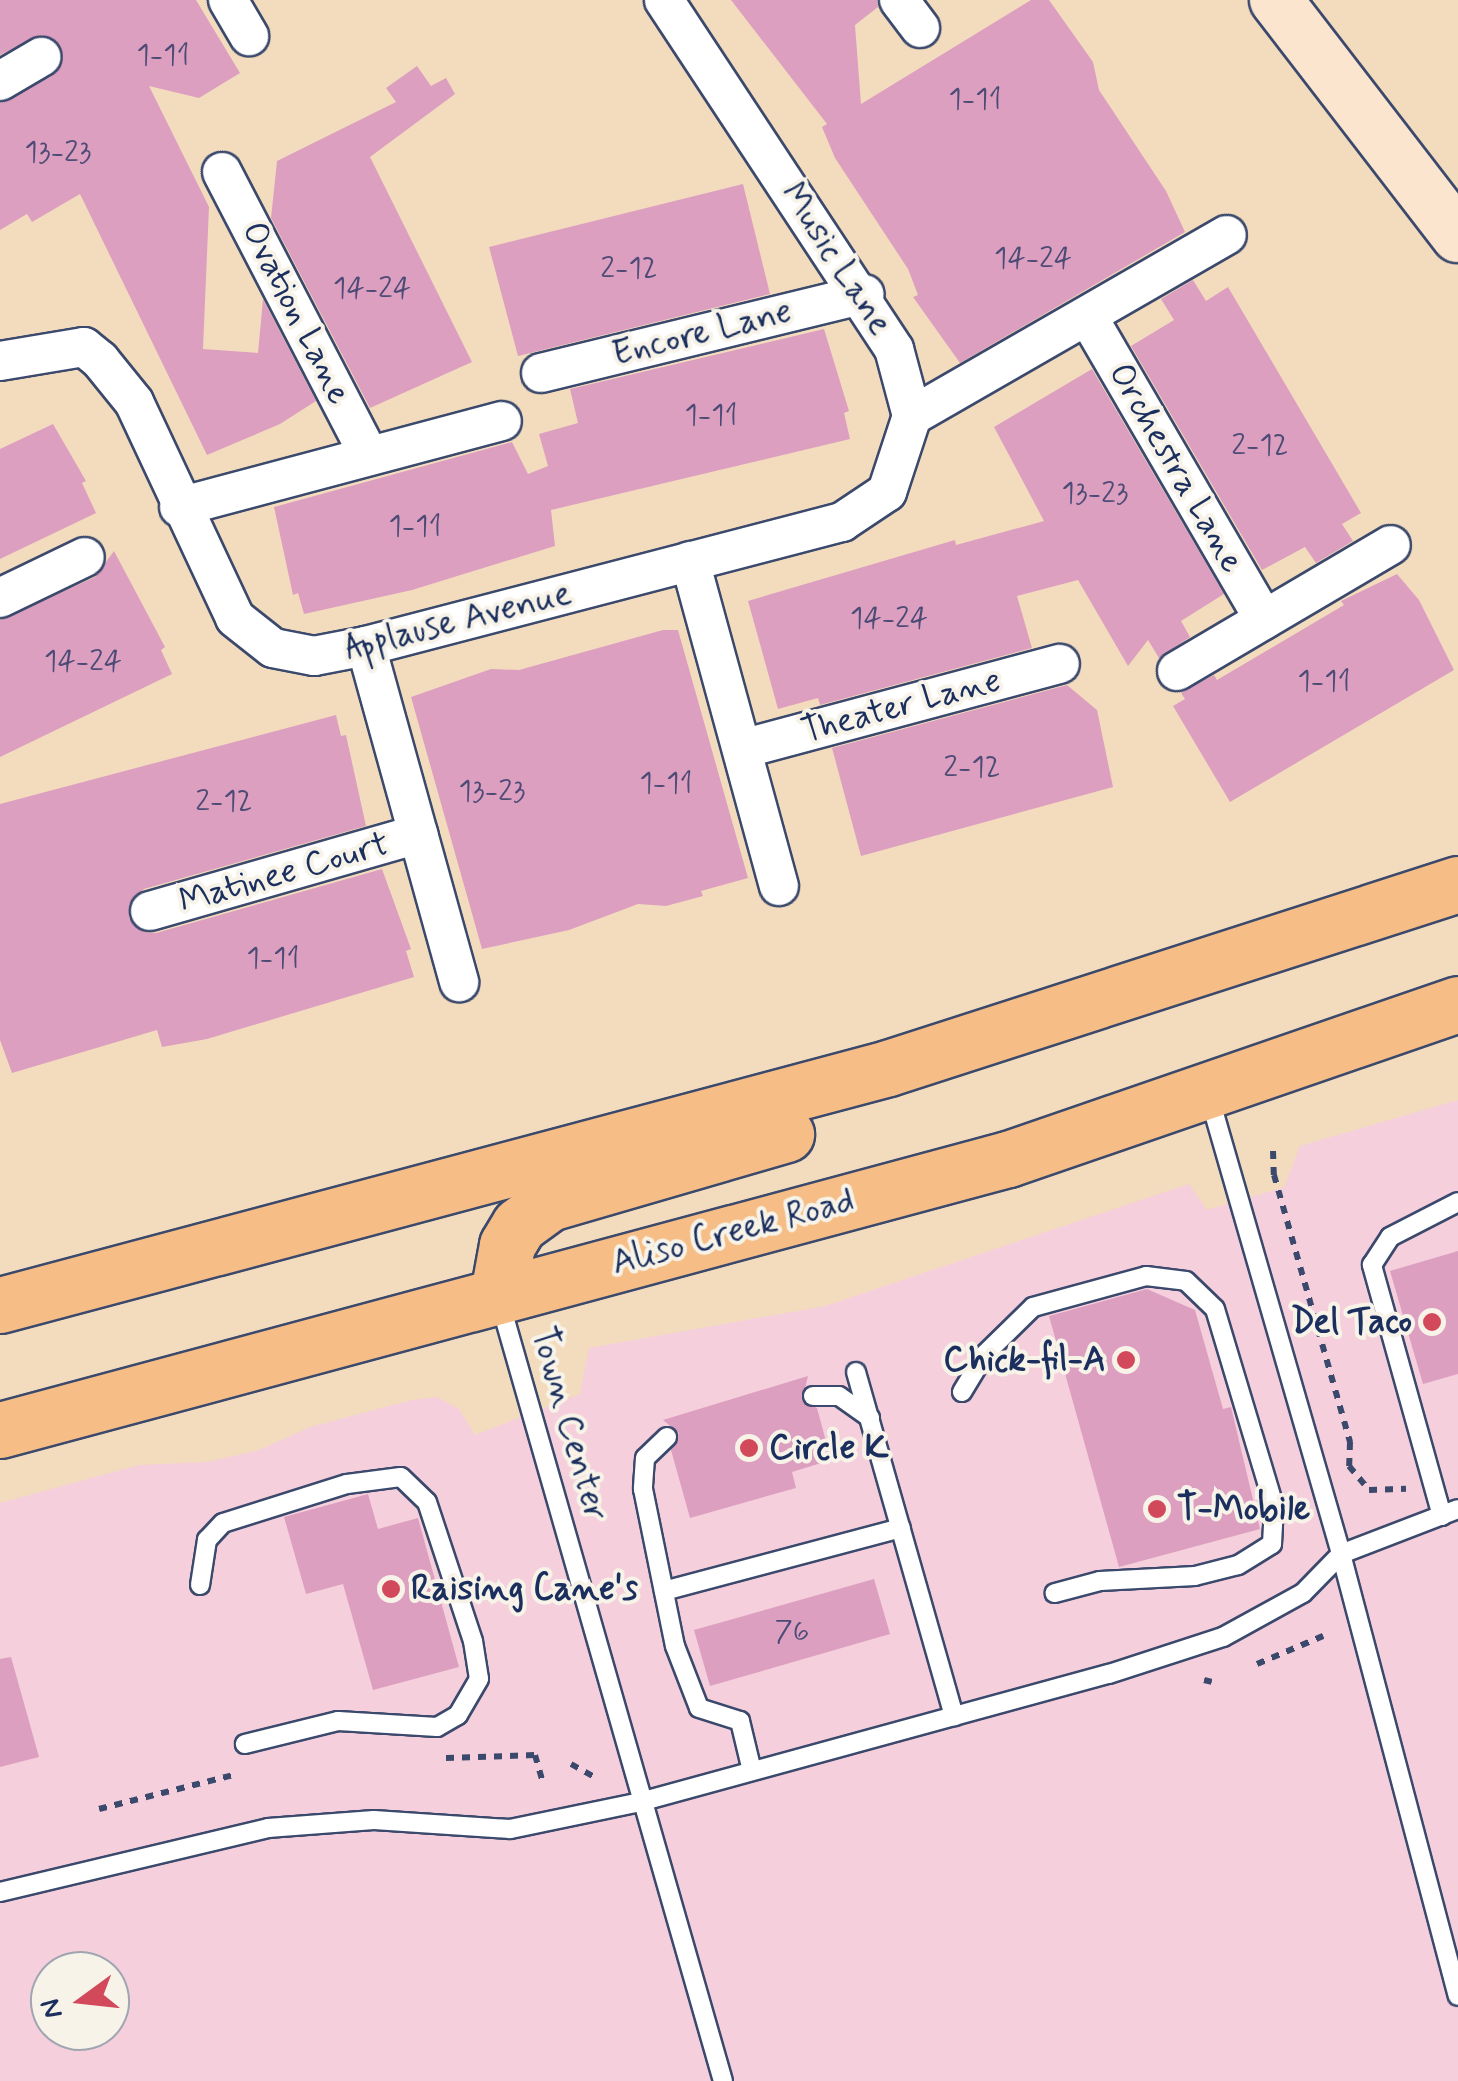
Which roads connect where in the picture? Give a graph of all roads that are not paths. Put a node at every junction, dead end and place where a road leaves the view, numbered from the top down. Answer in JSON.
{"nodes":[{"id":1,"x":228,"y":0,"type":"edge"},
{"id":2,"x":664,"y":0,"type":"edge"},
{"id":3,"x":1276,"y":0,"type":"edge"},
{"id":4,"x":249,"y":36,"type":"dead end"},
{"id":5,"x":41,"y":57,"type":"dead end"},
{"id":6,"x":0,"y":81,"type":"edge"},
{"id":7,"x":222,"y":172,"type":"dead end"},
{"id":8,"x":1228,"y":235,"type":"dead end"},
{"id":9,"x":1458,"y":236,"type":"edge"},
{"id":10,"x":864,"y":294,"type":"junction"},
{"id":11,"x":1088,"y":318,"type":"junction"},
{"id":12,"x":0,"y":361,"type":"edge"},
{"id":13,"x":540,"y":372,"type":"dead end"},
{"id":14,"x":912,"y":416,"type":"junction"},
{"id":15,"x":502,"y":421,"type":"dead end"},
{"id":16,"x":369,"y":455,"type":"junction"},
{"id":17,"x":179,"y":506,"type":"junction"},
{"id":18,"x":1392,"y":545,"type":"dead end"},
{"id":19,"x":85,"y":557,"type":"dead end"},
{"id":20,"x":690,"y":560,"type":"junction"},
{"id":21,"x":0,"y":598,"type":"edge"},
{"id":22,"x":1264,"y":619,"type":"junction"},
{"id":23,"x":366,"y":646,"type":"junction"},
{"id":24,"x":1060,"y":664,"type":"dead end"},
{"id":25,"x":1176,"y":671,"type":"dead end"},
{"id":26,"x":742,"y":749,"type":"junction"},
{"id":27,"x":418,"y":834,"type":"junction"},
{"id":28,"x":1458,"y":884,"type":"edge"},
{"id":29,"x":779,"y":886,"type":"dead end"},
{"id":30,"x":150,"y":911,"type":"dead end"},
{"id":31,"x":459,"y":982,"type":"dead end"},
{"id":32,"x":1458,"y":1004,"type":"edge"},
{"id":33,"x":888,"y":1068,"type":"junction"},
{"id":34,"x":1207,"y":1089,"type":"junction"},
{"id":35,"x":1458,"y":1202,"type":"edge"},
{"id":36,"x":498,"y":1294,"type":"junction"},
{"id":37,"x":0,"y":1305,"type":"edge"},
{"id":38,"x":856,"y":1372,"type":"dead end"},
{"id":39,"x":962,"y":1392,"type":"dead end"},
{"id":40,"x":813,"y":1396,"type":"dead end"},
{"id":41,"x":870,"y":1418,"type":"junction"},
{"id":42,"x":0,"y":1430,"type":"edge"},
{"id":43,"x":667,"y":1436,"type":"dead end"},
{"id":44,"x":1450,"y":1512,"type":"edge"},
{"id":45,"x":901,"y":1528,"type":"junction"},
{"id":46,"x":1341,"y":1554,"type":"junction"},
{"id":47,"x":200,"y":1585,"type":"dead end"},
{"id":48,"x":664,"y":1591,"type":"junction"},
{"id":49,"x":1056,"y":1593,"type":"dead end"},
{"id":50,"x":954,"y":1716,"type":"junction"},
{"id":51,"x":245,"y":1744,"type":"dead end"},
{"id":52,"x":752,"y":1771,"type":"junction"},
{"id":53,"x":640,"y":1802,"type":"junction"},
{"id":54,"x":0,"y":1892,"type":"edge"},
{"id":55,"x":1458,"y":1996,"type":"edge"},
{"id":56,"x":723,"y":2081,"type":"edge"}],
"edges":[{"from":1,"to":4,"type":"street"},
{"from":2,"to":10,"type":"street","name":"Music Lane"},
{"from":3,"to":9,"type":"main road"},
{"from":5,"to":6,"type":"street"},
{"from":7,"to":16,"type":"street","name":"Ovation Lane"},
{"from":8,"to":11,"type":"street"},
{"from":10,"to":13,"type":"street","name":"Encore Lane"},
{"from":10,"to":14,"type":"street","name":"Music Lane"},
{"from":11,"to":14,"type":"street"},
{"from":11,"to":22,"type":"street","name":"Orchestra Lane"},
{"from":12,"to":17,"type":"street","name":"Applause Avenue"},
{"from":14,"to":20,"type":"street","name":"Applause Avenue"},
{"from":15,"to":16,"type":"street"},
{"from":16,"to":17,"type":"street"},
{"from":17,"to":23,"type":"street","name":"Applause Avenue"},
{"from":18,"to":22,"type":"street"},
{"from":19,"to":21,"type":"street"},
{"from":20,"to":23,"type":"street","name":"Applause Avenue"},
{"from":20,"to":26,"type":"street"},
{"from":22,"to":25,"type":"street"},
{"from":23,"to":27,"type":"street","name":"Matinee Court"},
{"from":24,"to":26,"type":"street","name":"Theater Lane"},
{"from":26,"to":29,"type":"street"},
{"from":27,"to":30,"type":"street","name":"Matinee Court"},
{"from":27,"to":31,"type":"street","name":"Matinee Court"},
{"from":28,"to":33,"type":"main road"},
{"from":32,"to":34,"type":"main road","name":"Aliso Creek Road"},
{"from":33,"to":36,"type":"main road"},
{"from":33,"to":37,"type":"main road"},
{"from":34,"to":36,"type":"main road","name":"Aliso Creek Road"},
{"from":34,"to":46,"type":"lane"},
{"from":35,"to":44,"type":"lane"},
{"from":36,"to":42,"type":"main road","name":"Aliso Creek Road"},
{"from":36,"to":53,"type":"lane","name":"Town Center"},
{"from":38,"to":41,"type":"lane"},
{"from":39,"to":49,"type":"lane"},
{"from":40,"to":41,"type":"lane"},
{"from":41,"to":45,"type":"lane"},
{"from":43,"to":48,"type":"lane"},
{"from":44,"to":46,"type":"lane"},
{"from":45,"to":48,"type":"lane"},
{"from":45,"to":50,"type":"lane"},
{"from":46,"to":50,"type":"lane"},
{"from":46,"to":55,"type":"lane"},
{"from":47,"to":51,"type":"lane"},
{"from":48,"to":52,"type":"lane"},
{"from":50,"to":52,"type":"lane"},
{"from":52,"to":53,"type":"lane"},
{"from":53,"to":54,"type":"lane"},
{"from":53,"to":56,"type":"lane","name":"Town Center"}]}
